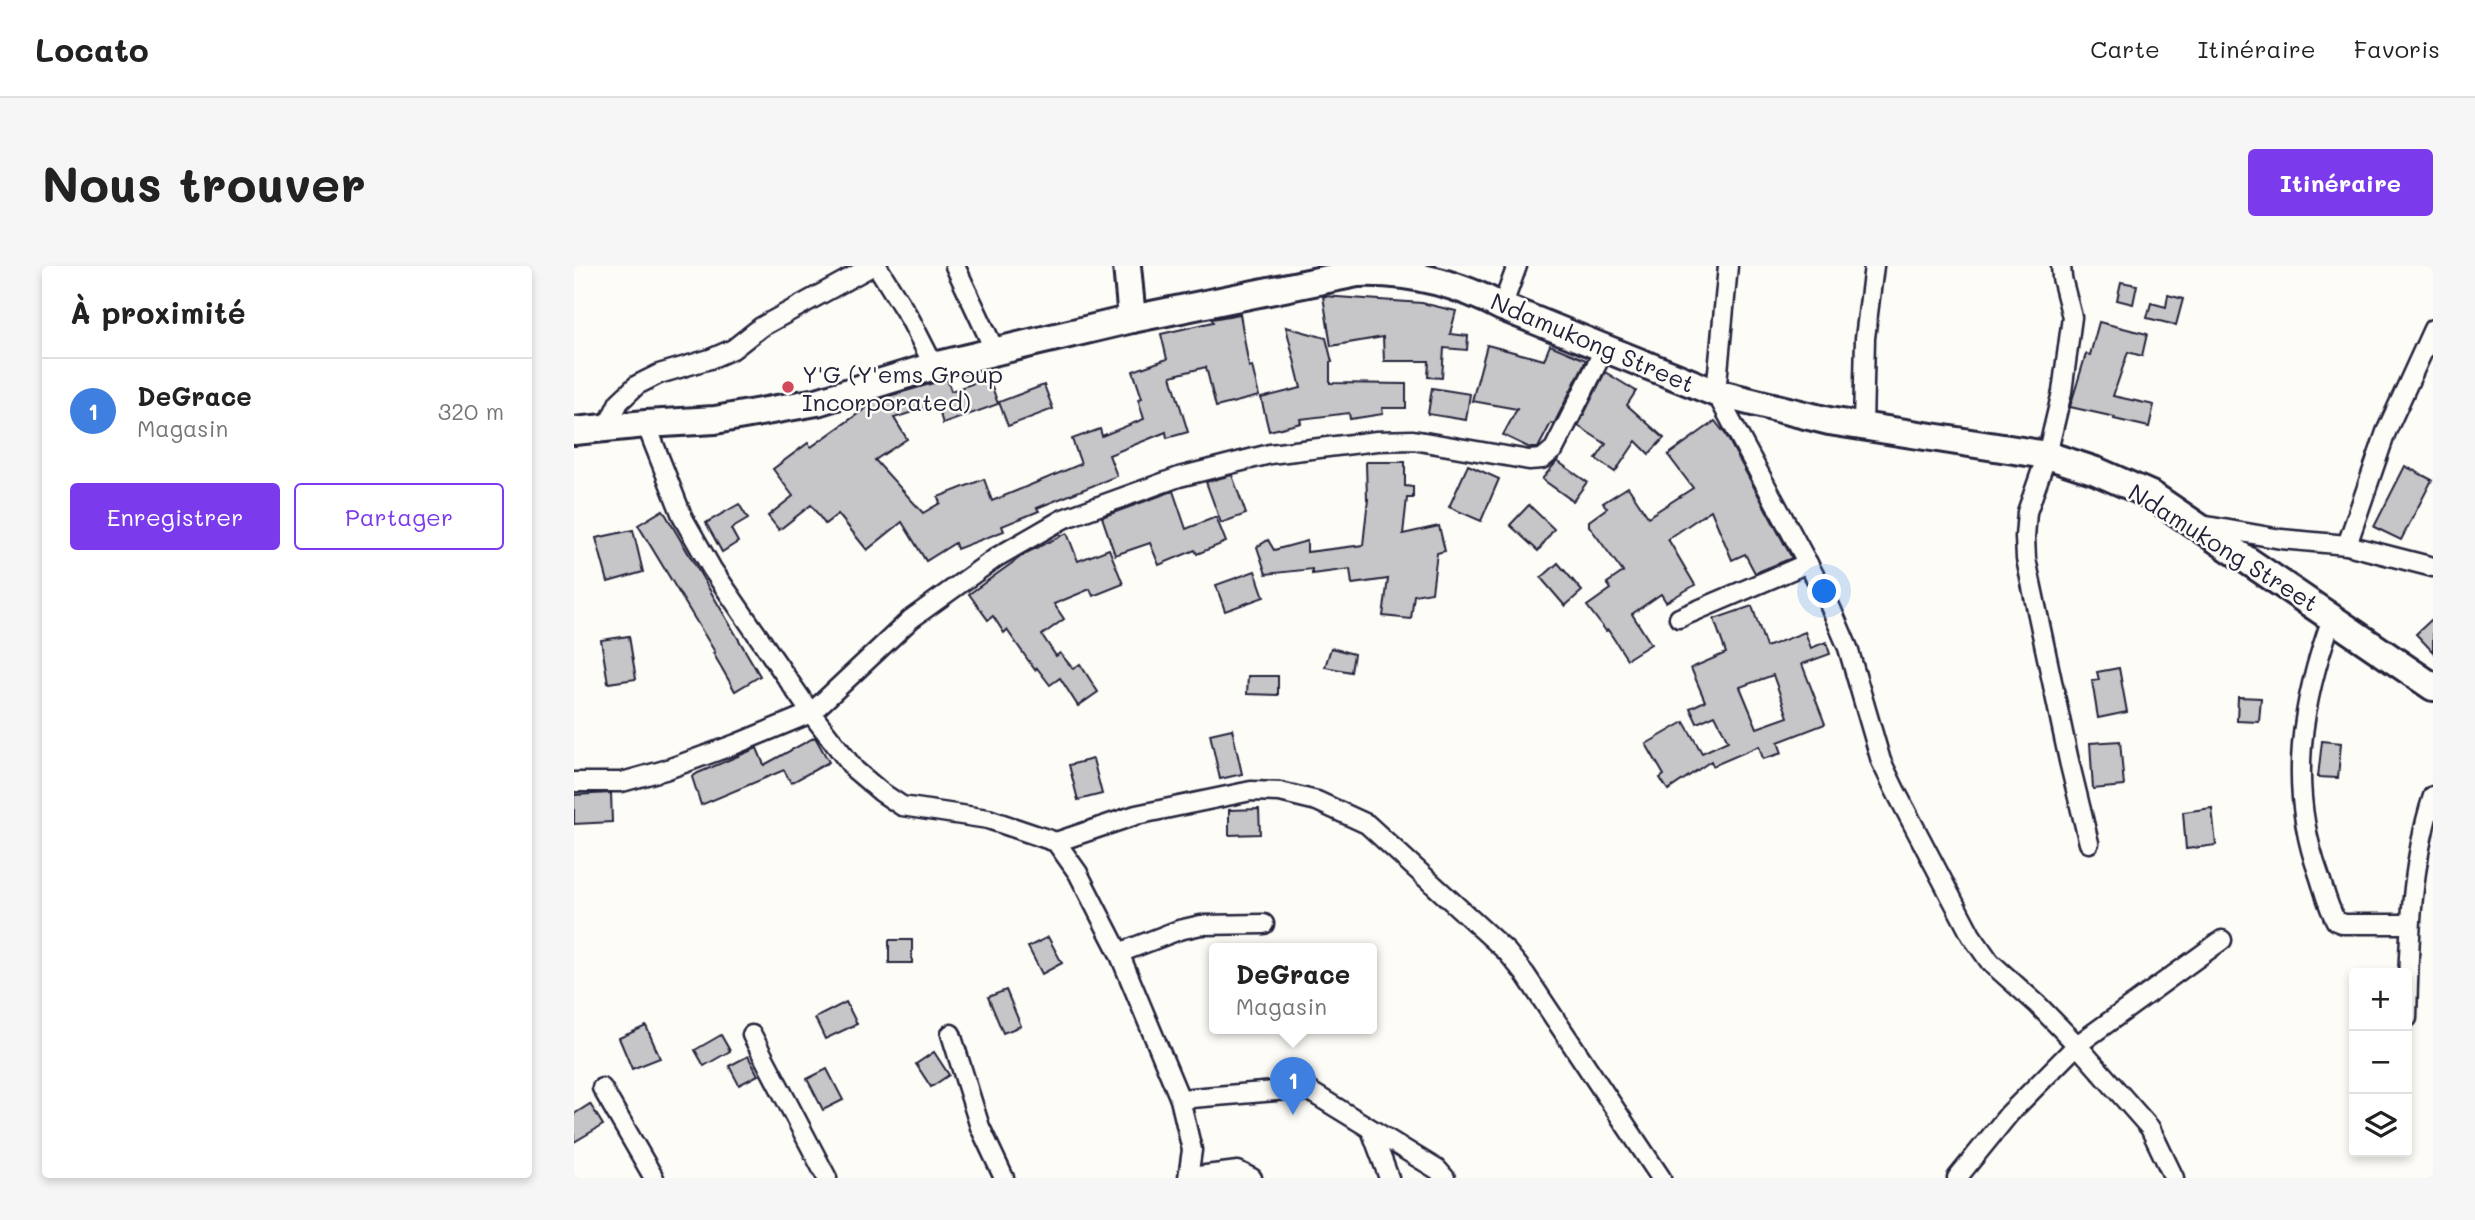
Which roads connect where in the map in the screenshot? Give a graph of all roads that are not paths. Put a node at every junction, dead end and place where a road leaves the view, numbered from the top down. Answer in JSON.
{"nodes":[{"id":1,"x":874,"y":266,"type":"edge"},
{"id":2,"x":955,"y":266,"type":"edge"},
{"id":3,"x":1127,"y":266,"type":"edge"},
{"id":4,"x":1517,"y":266,"type":"edge"},
{"id":5,"x":1728,"y":266,"type":"edge"},
{"id":6,"x":1874,"y":266,"type":"edge"},
{"id":7,"x":2061,"y":266,"type":"edge"},
{"id":8,"x":1384,"y":269,"type":"edge"},
{"id":9,"x":1502,"y":307,"type":"junction"},
{"id":10,"x":1132,"y":318,"type":"junction"},
{"id":11,"x":2433,"y":329,"type":"edge"},
{"id":12,"x":1605,"y":348,"type":"junction"},
{"id":13,"x":995,"y":351,"type":"junction"},
{"id":14,"x":934,"y":366,"type":"junction"},
{"id":15,"x":1716,"y":393,"type":"junction"},
{"id":16,"x":646,"y":424,"type":"junction"},
{"id":17,"x":1863,"y":426,"type":"junction"},
{"id":18,"x":607,"y":427,"type":"junction"},
{"id":19,"x":574,"y":431,"type":"edge"},
{"id":20,"x":2048,"y":455,"type":"junction"},
{"id":21,"x":2197,"y":524,"type":"junction"},
{"id":22,"x":2347,"y":545,"type":"junction"},
{"id":23,"x":1808,"y":563,"type":"junction"},
{"id":24,"x":2433,"y":567,"type":"edge"},
{"id":25,"x":2333,"y":616,"type":"junction"},
{"id":26,"x":1679,"y":618,"type":"dead end"},
{"id":27,"x":2433,"y":687,"type":"edge"},
{"id":28,"x":811,"y":713,"type":"junction"},
{"id":29,"x":574,"y":782,"type":"edge"},
{"id":30,"x":2433,"y":796,"type":"edge"},
{"id":31,"x":1056,"y":842,"type":"junction"},
{"id":32,"x":2089,"y":844,"type":"dead end"},
{"id":33,"x":1264,"y":924,"type":"dead end"},
{"id":34,"x":2410,"y":924,"type":"junction"},
{"id":35,"x":2222,"y":940,"type":"dead end"},
{"id":36,"x":1119,"y":953,"type":"junction"},
{"id":37,"x":2409,"y":968,"type":"edge"},
{"id":38,"x":951,"y":1034,"type":"dead end"},
{"id":39,"x":752,"y":1035,"type":"dead end"},
{"id":40,"x":2077,"y":1045,"type":"junction"},
{"id":41,"x":602,"y":1088,"type":"dead end"},
{"id":42,"x":1180,"y":1099,"type":"junction"},
{"id":43,"x":1371,"y":1130,"type":"junction"},
{"id":44,"x":2168,"y":1174,"type":"edge"},
{"id":45,"x":1189,"y":1177,"type":"edge"},
{"id":46,"x":654,"y":1178,"type":"edge"},
{"id":47,"x":827,"y":1178,"type":"edge"},
{"id":48,"x":1004,"y":1178,"type":"edge"},
{"id":49,"x":1252,"y":1178,"type":"edge"},
{"id":50,"x":1389,"y":1178,"type":"edge"},
{"id":51,"x":1445,"y":1178,"type":"edge"},
{"id":52,"x":1661,"y":1178,"type":"edge"},
{"id":53,"x":1957,"y":1178,"type":"edge"}],
"edges":[{"from":1,"to":14,"type":"street"},
{"from":1,"to":18,"type":"street"},
{"from":2,"to":13,"type":"street"},
{"from":3,"to":10,"type":"main road"},
{"from":4,"to":9,"type":"street"},
{"from":5,"to":15,"type":"street"},
{"from":6,"to":17,"type":"street"},
{"from":7,"to":20,"type":"street"},
{"from":8,"to":9,"type":"main road","name":"Ndamukong Street"},
{"from":8,"to":10,"type":"main road","name":"Ndamukong Street"},
{"from":9,"to":12,"type":"main road","name":"Ndamukong Street"},
{"from":10,"to":13,"type":"main road","name":"Ndamukong Street"},
{"from":11,"to":22,"type":"street"},
{"from":12,"to":15,"type":"main road","name":"Ndamukong Street"},
{"from":12,"to":28,"type":"street"},
{"from":13,"to":14,"type":"main road","name":"Ndamukong Street"},
{"from":14,"to":16,"type":"main road","name":"Ndamukong Street"},
{"from":15,"to":17,"type":"main road","name":"Ndamukong Street"},
{"from":15,"to":23,"type":"street"},
{"from":16,"to":18,"type":"main road","name":"Ndamukong Street"},
{"from":16,"to":28,"type":"street"},
{"from":17,"to":20,"type":"main road","name":"Ndamukong Street"},
{"from":18,"to":19,"type":"main road","name":"Ndamukong Street"},
{"from":20,"to":21,"type":"main road","name":"Ndamukong Street"},
{"from":20,"to":32,"type":"street"},
{"from":21,"to":22,"type":"street"},
{"from":21,"to":25,"type":"main road","name":"Ndamukong Street"},
{"from":22,"to":24,"type":"street"},
{"from":23,"to":26,"type":"street"},
{"from":23,"to":40,"type":"street"},
{"from":25,"to":27,"type":"main road","name":"Ndamukong Street"},
{"from":25,"to":34,"type":"street"},
{"from":28,"to":29,"type":"street"},
{"from":28,"to":31,"type":"street"},
{"from":30,"to":34,"type":"street"},
{"from":31,"to":36,"type":"street"},
{"from":31,"to":52,"type":"street"},
{"from":33,"to":36,"type":"street"},
{"from":34,"to":37,"type":"street"},
{"from":35,"to":40,"type":"street"},
{"from":36,"to":42,"type":"street"},
{"from":38,"to":48,"type":"street"},
{"from":39,"to":47,"type":"street"},
{"from":40,"to":44,"type":"street"},
{"from":40,"to":53,"type":"street"},
{"from":41,"to":46,"type":"street"},
{"from":42,"to":43,"type":"street"},
{"from":42,"to":45,"type":"street"},
{"from":43,"to":50,"type":"street"},
{"from":43,"to":51,"type":"street"},
{"from":45,"to":49,"type":"street"}]}
